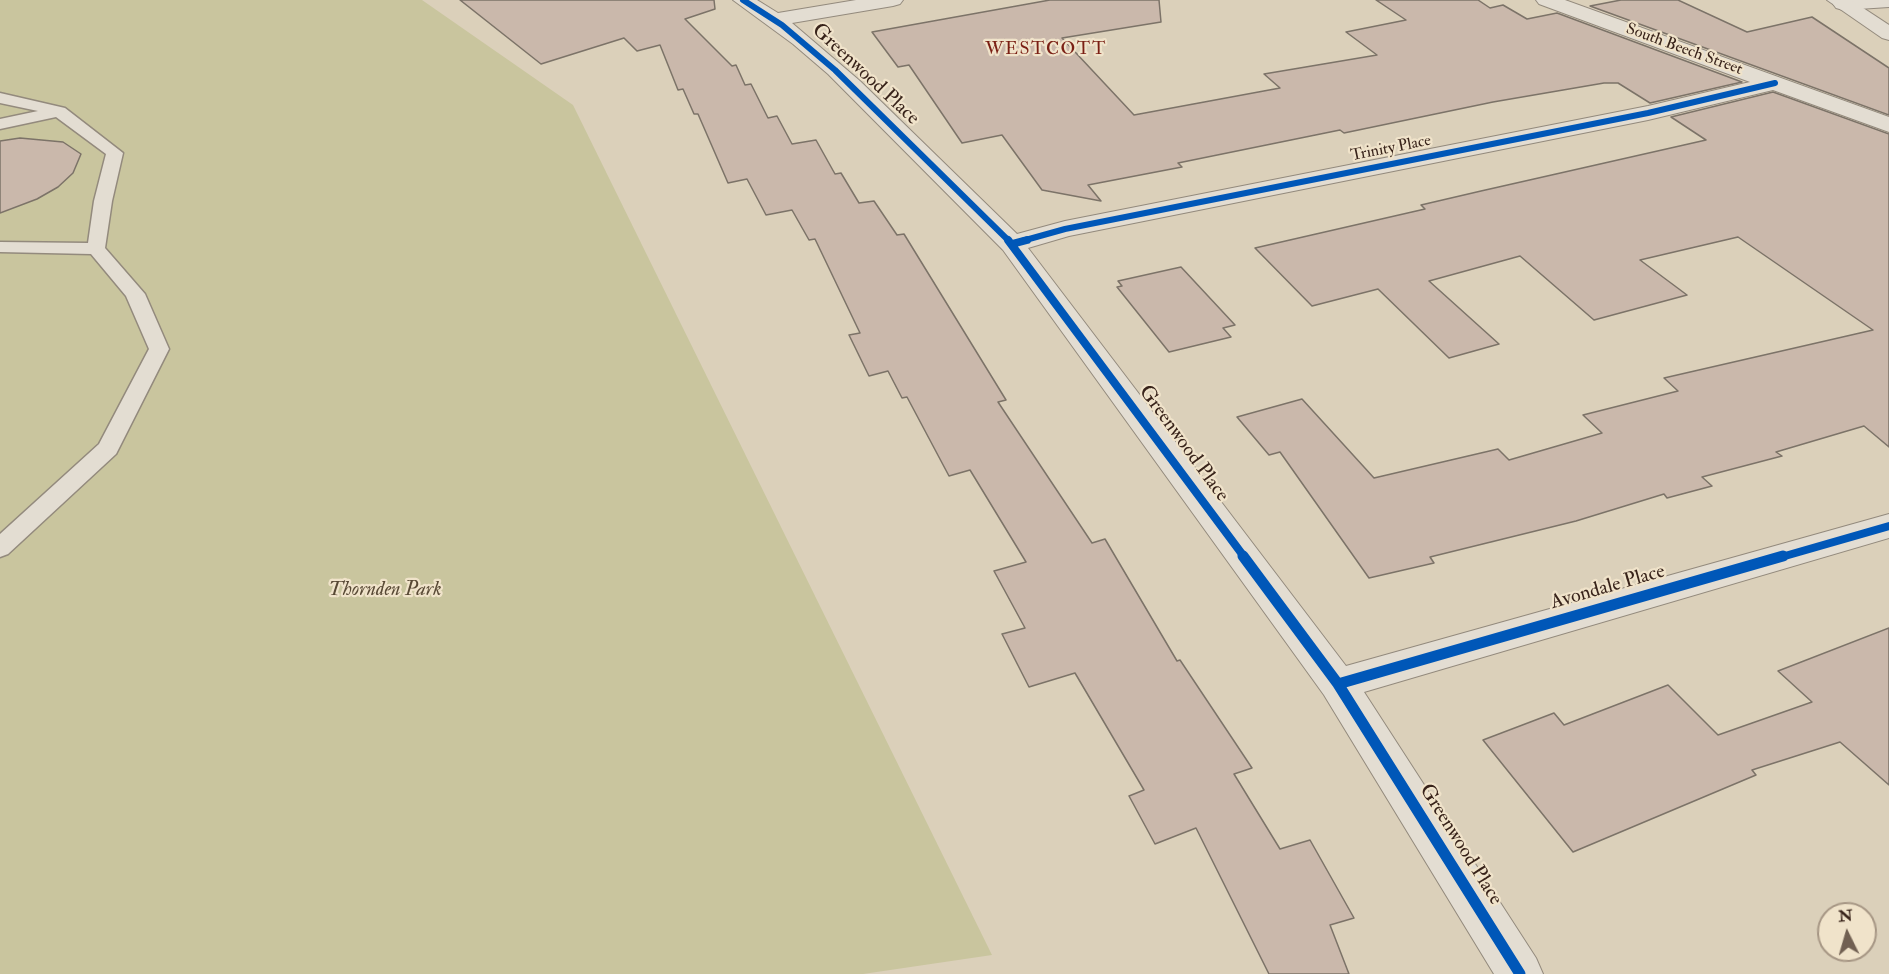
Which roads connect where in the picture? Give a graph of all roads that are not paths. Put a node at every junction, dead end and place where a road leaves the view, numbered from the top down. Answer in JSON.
{"nodes":[{"id":1,"x":743,"y":0,"type":"edge"},
{"id":2,"x":893,"y":0,"type":"edge"},
{"id":3,"x":1546,"y":0,"type":"edge"},
{"id":4,"x":1889,"y":1,"type":"edge"},
{"id":5,"x":1840,"y":2,"type":"edge"},
{"id":6,"x":777,"y":19,"type":"junction"},
{"id":7,"x":1889,"y":34,"type":"edge"},
{"id":8,"x":1775,"y":83,"type":"junction"},
{"id":9,"x":0,"y":98,"type":"edge"},
{"id":10,"x":60,"y":111,"type":"junction"},
{"id":11,"x":0,"y":124,"type":"edge"},
{"id":12,"x":1889,"y":125,"type":"edge"},
{"id":13,"x":1012,"y":244,"type":"junction"},
{"id":14,"x":0,"y":248,"type":"edge"},
{"id":15,"x":96,"y":249,"type":"junction"},
{"id":16,"x":1889,"y":526,"type":"edge"},
{"id":17,"x":0,"y":548,"type":"edge"},
{"id":18,"x":1338,"y":684,"type":"junction"},
{"id":19,"x":1520,"y":974,"type":"edge"}],
"edges":[{"from":1,"to":6,"type":"street","name":"Greenwood Place"},
{"from":2,"to":6,"type":"street"},
{"from":3,"to":8,"type":"street","name":"South Beech Street"},
{"from":4,"to":5,"type":"street"},
{"from":5,"to":7,"type":"street"},
{"from":6,"to":13,"type":"street","name":"Greenwood Place"},
{"from":8,"to":12,"type":"street","name":"South Beech Street"},
{"from":8,"to":13,"type":"street","name":"Trinity Place"},
{"from":9,"to":10,"type":"lane"},
{"from":10,"to":11,"type":"lane"},
{"from":10,"to":15,"type":"lane"},
{"from":13,"to":18,"type":"street","name":"Greenwood Place"},
{"from":14,"to":15,"type":"lane"},
{"from":15,"to":17,"type":"lane"},
{"from":16,"to":18,"type":"street","name":"Avondale Place"},
{"from":18,"to":19,"type":"street","name":"Greenwood Place"}]}
